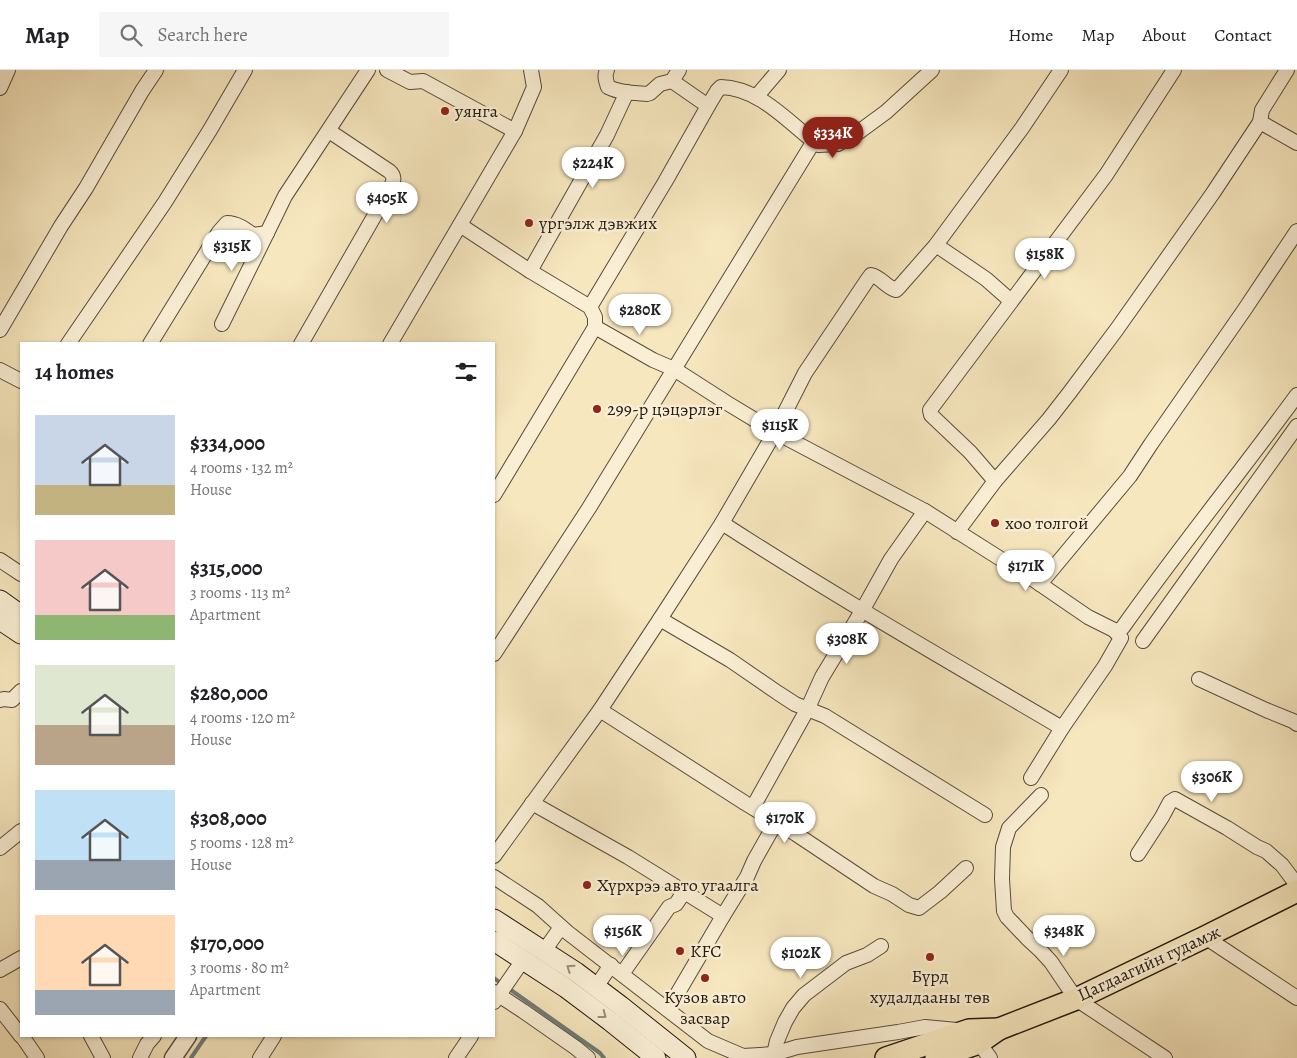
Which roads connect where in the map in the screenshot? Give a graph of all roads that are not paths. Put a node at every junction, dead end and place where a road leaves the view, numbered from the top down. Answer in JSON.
{"nodes":[{"id":1,"x":8,"y":70,"type":"edge"},
{"id":2,"x":156,"y":70,"type":"edge"},
{"id":3,"x":245,"y":70,"type":"edge"},
{"id":4,"x":368,"y":70,"type":"edge"},
{"id":5,"x":387,"y":70,"type":"edge"},
{"id":6,"x":531,"y":70,"type":"edge"},
{"id":7,"x":607,"y":70,"type":"edge"},
{"id":8,"x":779,"y":70,"type":"edge"},
{"id":9,"x":932,"y":70,"type":"edge"},
{"id":10,"x":1060,"y":70,"type":"edge"},
{"id":11,"x":1174,"y":70,"type":"edge"},
{"id":12,"x":1287,"y":70,"type":"edge"},
{"id":13,"x":675,"y":75,"type":"edge"},
{"id":14,"x":0,"y":88,"type":"edge"},
{"id":15,"x":627,"y":92,"type":"junction"},
{"id":16,"x":756,"y":97,"type":"junction"},
{"id":17,"x":708,"y":106,"type":"junction"},
{"id":18,"x":1260,"y":122,"type":"junction"},
{"id":19,"x":329,"y":131,"type":"junction"},
{"id":20,"x":515,"y":132,"type":"junction"},
{"id":21,"x":814,"y":141,"type":"junction"},
{"id":22,"x":1297,"y":143,"type":"edge"},
{"id":23,"x":460,"y":225,"type":"junction"},
{"id":24,"x":1297,"y":232,"type":"edge"},
{"id":25,"x":267,"y":233,"type":"junction"},
{"id":26,"x":936,"y":246,"type":"junction"},
{"id":27,"x":530,"y":271,"type":"junction"},
{"id":28,"x":1011,"y":301,"type":"junction"},
{"id":29,"x":590,"y":308,"type":"junction"},
{"id":30,"x":222,"y":324,"type":"dead end"},
{"id":31,"x":595,"y":327,"type":"junction"},
{"id":32,"x":0,"y":330,"type":"edge"},
{"id":33,"x":69,"y":342,"type":"edge"},
{"id":34,"x":151,"y":342,"type":"edge"},
{"id":35,"x":302,"y":342,"type":"edge"},
{"id":36,"x":391,"y":342,"type":"edge"},
{"id":37,"x":674,"y":369,"type":"junction"},
{"id":38,"x":0,"y":370,"type":"edge"},
{"id":39,"x":20,"y":380,"type":"edge"},
{"id":40,"x":1297,"y":395,"type":"edge"},
{"id":41,"x":1297,"y":426,"type":"edge"},
{"id":42,"x":775,"y":432,"type":"junction"},
{"id":43,"x":995,"y":481,"type":"junction"},
{"id":44,"x":495,"y":493,"type":"edge"},
{"id":45,"x":925,"y":511,"type":"junction"},
{"id":46,"x":722,"y":523,"type":"junction"},
{"id":47,"x":957,"y":532,"type":"junction"},
{"id":48,"x":0,"y":560,"type":"edge"},
{"id":49,"x":20,"y":573,"type":"edge"},
{"id":50,"x":1159,"y":577,"type":"junction"},
{"id":51,"x":1040,"y":584,"type":"junction"},
{"id":52,"x":1179,"y":589,"type":"junction"},
{"id":53,"x":0,"y":600,"type":"edge"},
{"id":54,"x":862,"y":611,"type":"junction"},
{"id":55,"x":20,"y":613,"type":"edge"},
{"id":56,"x":0,"y":620,"type":"edge"},
{"id":57,"x":660,"y":620,"type":"junction"},
{"id":58,"x":1114,"y":630,"type":"junction"},
{"id":59,"x":20,"y":633,"type":"edge"},
{"id":60,"x":1143,"y":641,"type":"dead end"},
{"id":61,"x":495,"y":652,"type":"edge"},
{"id":62,"x":1200,"y":679,"type":"dead end"},
{"id":63,"x":20,"y":692,"type":"edge"},
{"id":64,"x":0,"y":700,"type":"edge"},
{"id":65,"x":600,"y":710,"type":"junction"},
{"id":66,"x":807,"y":710,"type":"junction"},
{"id":67,"x":1297,"y":724,"type":"edge"},
{"id":68,"x":1062,"y":728,"type":"junction"},
{"id":69,"x":1031,"y":778,"type":"dead end"},
{"id":70,"x":1041,"y":794,"type":"dead end"},
{"id":71,"x":532,"y":803,"type":"junction"},
{"id":72,"x":753,"y":808,"type":"junction"},
{"id":73,"x":985,"y":815,"type":"dead end"},
{"id":74,"x":776,"y":822,"type":"junction"},
{"id":75,"x":20,"y":831,"type":"edge"},
{"id":76,"x":0,"y":848,"type":"edge"},
{"id":77,"x":1138,"y":854,"type":"dead end"},
{"id":78,"x":495,"y":855,"type":"edge"},
{"id":79,"x":966,"y":868,"type":"dead end"},
{"id":80,"x":495,"y":878,"type":"edge"},
{"id":81,"x":1297,"y":885,"type":"edge"},
{"id":82,"x":1297,"y":891,"type":"edge"},
{"id":83,"x":684,"y":892,"type":"junction"},
{"id":84,"x":722,"y":916,"type":"junction"},
{"id":85,"x":495,"y":920,"type":"edge"},
{"id":86,"x":561,"y":927,"type":"junction"},
{"id":87,"x":1205,"y":938,"type":"junction"},
{"id":88,"x":495,"y":942,"type":"edge"},
{"id":89,"x":881,"y":946,"type":"dead end"},
{"id":90,"x":544,"y":951,"type":"junction"},
{"id":91,"x":20,"y":959,"type":"edge"},
{"id":92,"x":518,"y":967,"type":"junction"},
{"id":93,"x":0,"y":970,"type":"edge"},
{"id":94,"x":616,"y":970,"type":"junction"},
{"id":95,"x":596,"y":987,"type":"junction"},
{"id":96,"x":497,"y":996,"type":"edge"},
{"id":97,"x":1297,"y":998,"type":"edge"},
{"id":98,"x":1076,"y":999,"type":"junction"},
{"id":99,"x":0,"y":1009,"type":"edge"},
{"id":100,"x":666,"y":1009,"type":"junction"},
{"id":101,"x":20,"y":1034,"type":"edge"},
{"id":102,"x":23,"y":1037,"type":"edge"},
{"id":103,"x":91,"y":1037,"type":"edge"},
{"id":104,"x":153,"y":1037,"type":"edge"},
{"id":105,"x":187,"y":1037,"type":"edge"},
{"id":106,"x":273,"y":1037,"type":"edge"},
{"id":107,"x":470,"y":1037,"type":"edge"},
{"id":108,"x":978,"y":1044,"type":"edge"},
{"id":109,"x":573,"y":1053,"type":"edge"},
{"id":110,"x":774,"y":1054,"type":"junction"},
{"id":111,"x":37,"y":1058,"type":"edge"},
{"id":112,"x":103,"y":1058,"type":"edge"},
{"id":113,"x":140,"y":1058,"type":"edge"},
{"id":114,"x":173,"y":1058,"type":"edge"},
{"id":115,"x":260,"y":1058,"type":"edge"},
{"id":116,"x":456,"y":1058,"type":"edge"},
{"id":117,"x":588,"y":1058,"type":"edge"},
{"id":118,"x":656,"y":1058,"type":"edge"},
{"id":119,"x":686,"y":1058,"type":"edge"},
{"id":120,"x":886,"y":1058,"type":"edge"},
{"id":121,"x":936,"y":1058,"type":"edge"},
{"id":122,"x":1165,"y":1058,"type":"edge"}],
"edges":[{"from":1,"to":14,"type":"street"},
{"from":2,"to":32,"type":"street"},
{"from":3,"to":33,"type":"street"},
{"from":4,"to":19,"type":"street"},
{"from":5,"to":20,"type":"street"},
{"from":6,"to":20,"type":"street"},
{"from":7,"to":15,"type":"street"},
{"from":8,"to":16,"type":"street"},
{"from":9,"to":21,"type":"street"},
{"from":10,"to":26,"type":"street"},
{"from":11,"to":28,"type":"street"},
{"from":12,"to":18,"type":"street"},
{"from":13,"to":15,"type":"street"},
{"from":13,"to":17,"type":"street"},
{"from":15,"to":27,"type":"street"},
{"from":16,"to":17,"type":"street"},
{"from":16,"to":21,"type":"street"},
{"from":17,"to":29,"type":"street"},
{"from":18,"to":22,"type":"street"},
{"from":18,"to":43,"type":"street"},
{"from":19,"to":25,"type":"street"},
{"from":19,"to":35,"type":"street"},
{"from":20,"to":23,"type":"street"},
{"from":21,"to":37,"type":"street"},
{"from":23,"to":27,"type":"street"},
{"from":23,"to":36,"type":"street"},
{"from":24,"to":51,"type":"street"},
{"from":25,"to":30,"type":"street"},
{"from":25,"to":34,"type":"street"},
{"from":26,"to":28,"type":"street"},
{"from":26,"to":42,"type":"street"},
{"from":27,"to":29,"type":"street"},
{"from":28,"to":43,"type":"street"},
{"from":29,"to":31,"type":"street"},
{"from":31,"to":37,"type":"street"},
{"from":31,"to":44,"type":"street"},
{"from":37,"to":42,"type":"street"},
{"from":37,"to":61,"type":"street"},
{"from":38,"to":39,"type":"street"},
{"from":40,"to":50,"type":"street"},
{"from":41,"to":52,"type":"street"},
{"from":42,"to":45,"type":"street"},
{"from":42,"to":46,"type":"street"},
{"from":43,"to":47,"type":"street"},
{"from":45,"to":47,"type":"street"},
{"from":45,"to":54,"type":"street"},
{"from":46,"to":54,"type":"street"},
{"from":46,"to":57,"type":"street"},
{"from":47,"to":51,"type":"street"},
{"from":48,"to":49,"type":"street"},
{"from":50,"to":52,"type":"street"},
{"from":50,"to":58,"type":"street"},
{"from":51,"to":58,"type":"street"},
{"from":52,"to":60,"type":"street"},
{"from":53,"to":55,"type":"main road"},
{"from":54,"to":66,"type":"street"},
{"from":54,"to":68,"type":"street"},
{"from":56,"to":59,"type":"main road"},
{"from":57,"to":65,"type":"street"},
{"from":57,"to":66,"type":"street"},
{"from":58,"to":68,"type":"street"},
{"from":62,"to":67,"type":"street"},
{"from":63,"to":64,"type":"street"},
{"from":65,"to":71,"type":"street"},
{"from":65,"to":72,"type":"street"},
{"from":66,"to":72,"type":"street"},
{"from":66,"to":73,"type":"street"},
{"from":68,"to":69,"type":"street"},
{"from":70,"to":98,"type":"street"},
{"from":71,"to":78,"type":"street"},
{"from":71,"to":83,"type":"street"},
{"from":72,"to":74,"type":"street"},
{"from":74,"to":79,"type":"street"},
{"from":74,"to":84,"type":"street"},
{"from":75,"to":76,"type":"street"},
{"from":77,"to":81,"type":"street"},
{"from":80,"to":86,"type":"street"},
{"from":82,"to":87,"type":"main road","name":"Цагдаагийн гудамж"},
{"from":83,"to":84,"type":"street"},
{"from":83,"to":94,"type":"street"},
{"from":84,"to":100,"type":"street"},
{"from":85,"to":90,"type":"main road"},
{"from":86,"to":90,"type":"street"},
{"from":86,"to":94,"type":"street"},
{"from":87,"to":97,"type":"street"},
{"from":87,"to":98,"type":"main road","name":"Цагдаагийн гудамж"},
{"from":88,"to":92,"type":"main road"},
{"from":89,"to":110,"type":"street"},
{"from":95,"to":90,"type":"main road","one_way":true},
{"from":91,"to":93,"type":"street"},
{"from":92,"to":96,"type":"street"},
{"from":92,"to":118,"type":"main road","one_way":true},
{"from":94,"to":95,"type":"street"},
{"from":94,"to":100,"type":"street"},
{"from":95,"to":119,"type":"main road"},
{"from":96,"to":109,"type":"street"},
{"from":98,"to":108,"type":"main road","name":"Цагдаагийн гудамж"},
{"from":98,"to":122,"type":"street"},
{"from":99,"to":101,"type":"street"},
{"from":100,"to":110,"type":"street"},
{"from":102,"to":111,"type":"street"},
{"from":103,"to":112,"type":"street"},
{"from":104,"to":113,"type":"street"},
{"from":105,"to":114,"type":"street"},
{"from":106,"to":115,"type":"street"},
{"from":107,"to":116,"type":"street"},
{"from":108,"to":110,"type":"street"},
{"from":108,"to":120,"type":"main road","name":"Цагдаагийн гудамж"},
{"from":108,"to":121,"type":"main road","name":"Цагдаагийн гудамж"},
{"from":109,"to":117,"type":"street"}]}
